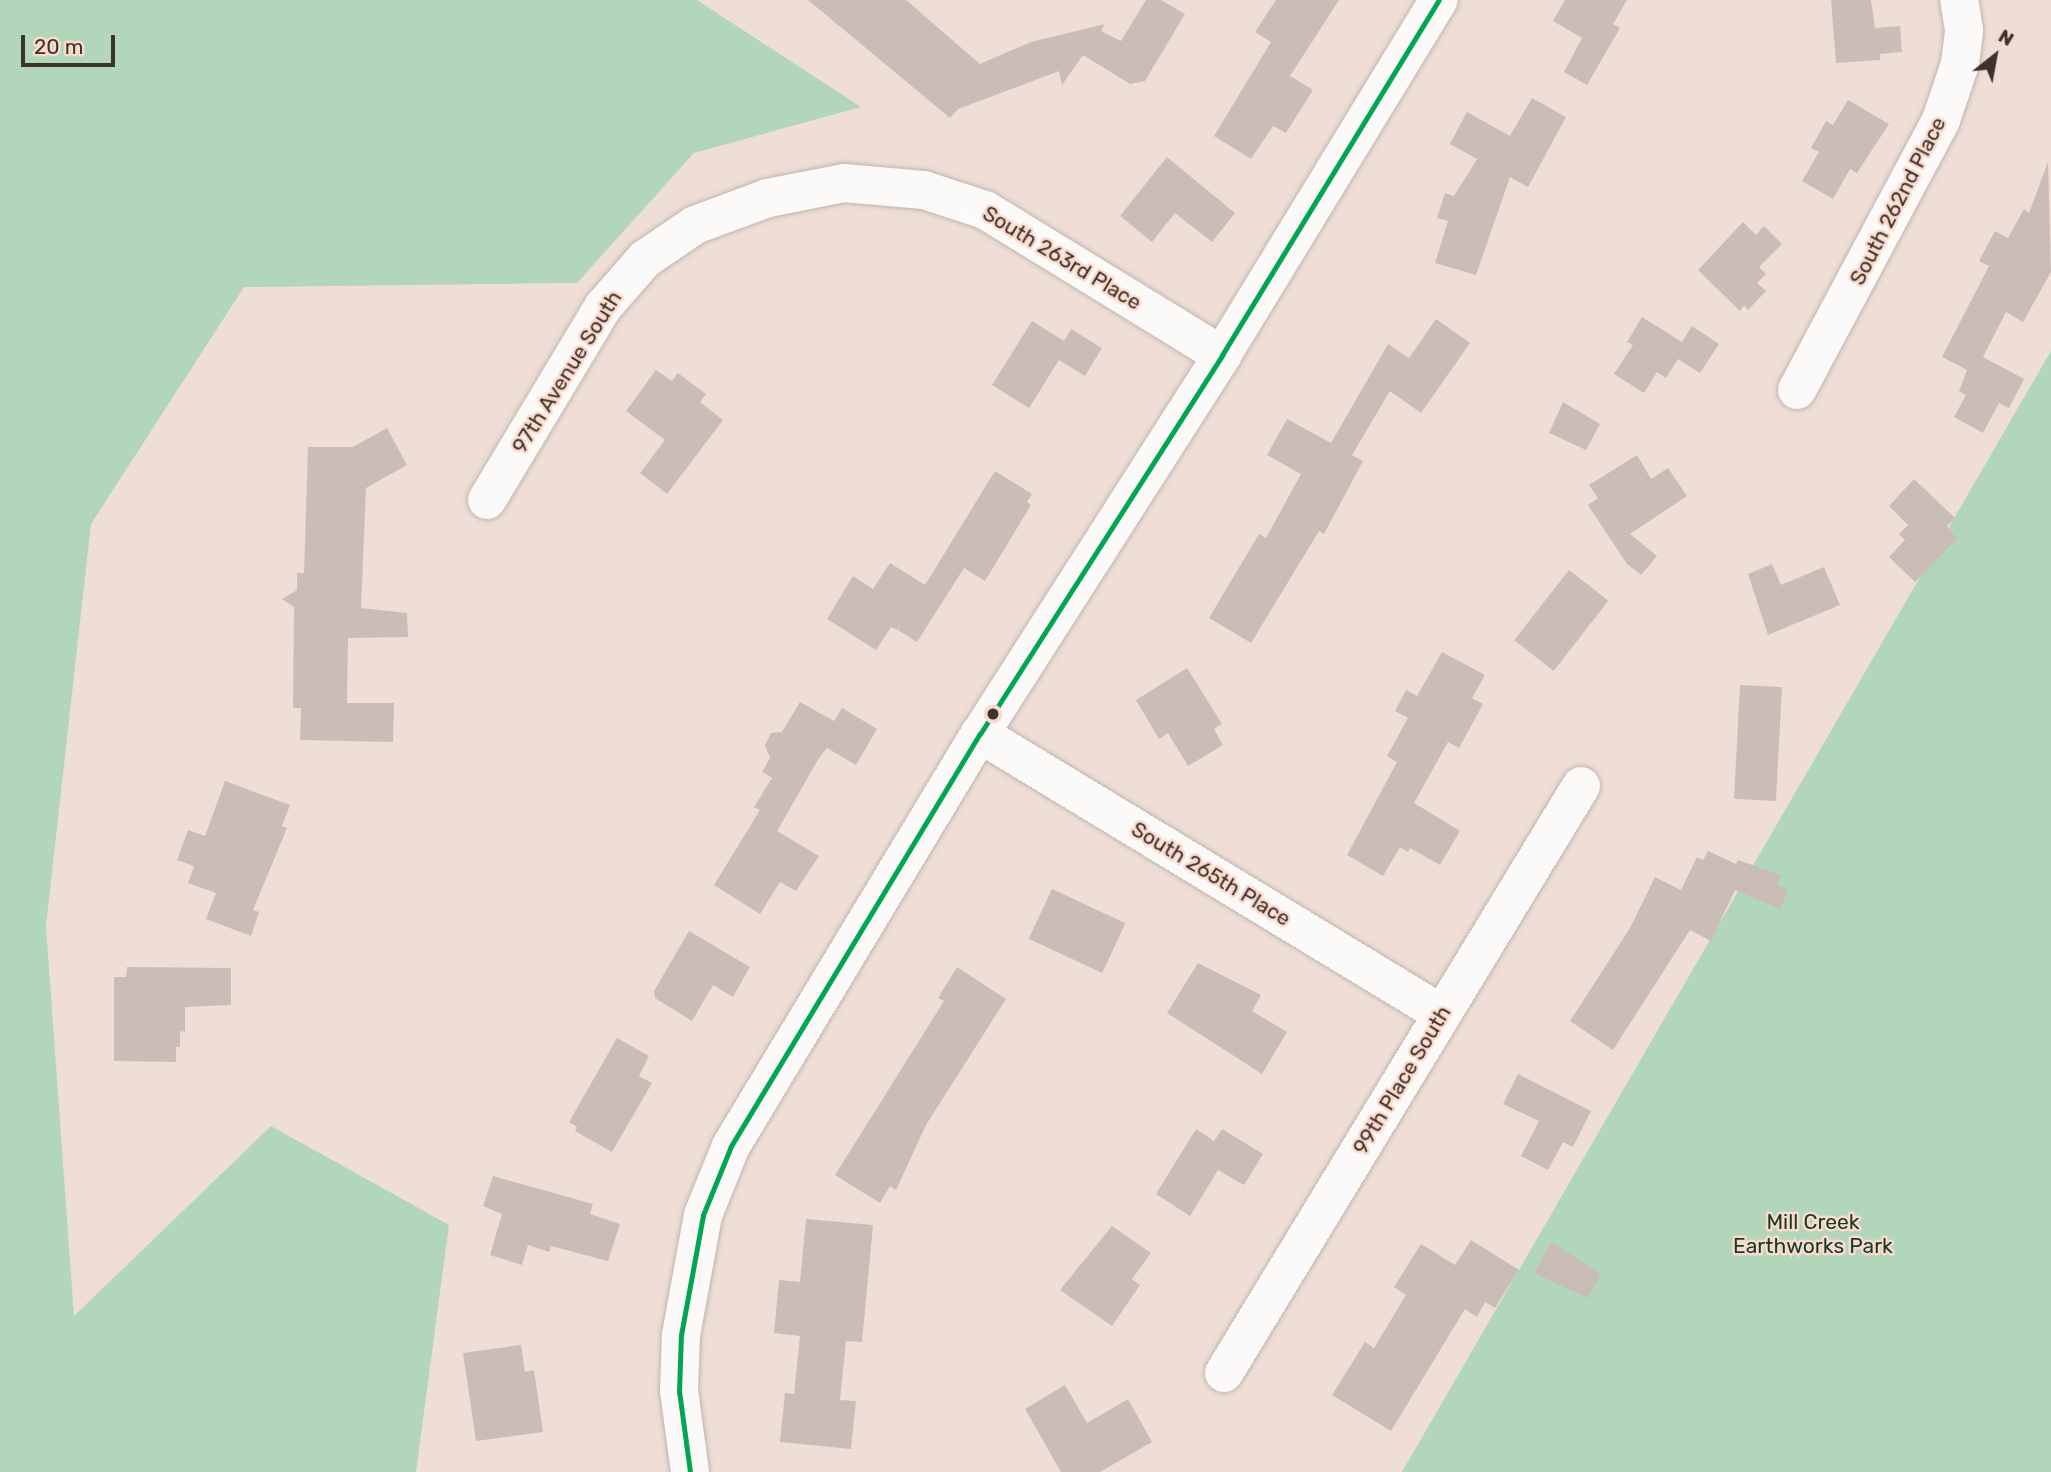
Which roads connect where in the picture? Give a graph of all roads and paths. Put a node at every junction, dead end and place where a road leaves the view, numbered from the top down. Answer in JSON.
{"nodes":[{"id":1,"x":1438,"y":0,"type":"edge"},
{"id":2,"x":1959,"y":0,"type":"edge"},
{"id":3,"x":768,"y":198,"type":"joint"},
{"id":4,"x":1222,"y":355,"type":"junction"},
{"id":5,"x":1797,"y":390,"type":"dead end"},
{"id":6,"x":487,"y":500,"type":"dead end"},
{"id":7,"x":980,"y":734,"type":"junction"},
{"id":8,"x":1581,"y":786,"type":"dead end"},
{"id":9,"x":1442,"y":1014,"type":"junction"},
{"id":10,"x":1223,"y":1373,"type":"dead end"},
{"id":11,"x":690,"y":1472,"type":"edge"}],
"edges":[{"from":1,"to":4,"type":"street"},
{"from":2,"to":5,"type":"street","name":"South 262nd Place"},
{"from":3,"to":4,"type":"street","name":"South 263rd Place"},
{"from":3,"to":6,"type":"street","name":"97th Avenue South"},
{"from":4,"to":7,"type":"street"},
{"from":7,"to":9,"type":"street","name":"South 265th Place"},
{"from":7,"to":11,"type":"street"},
{"from":8,"to":9,"type":"street","name":"99th Place South"},
{"from":9,"to":10,"type":"street","name":"99th Place South"}]}
